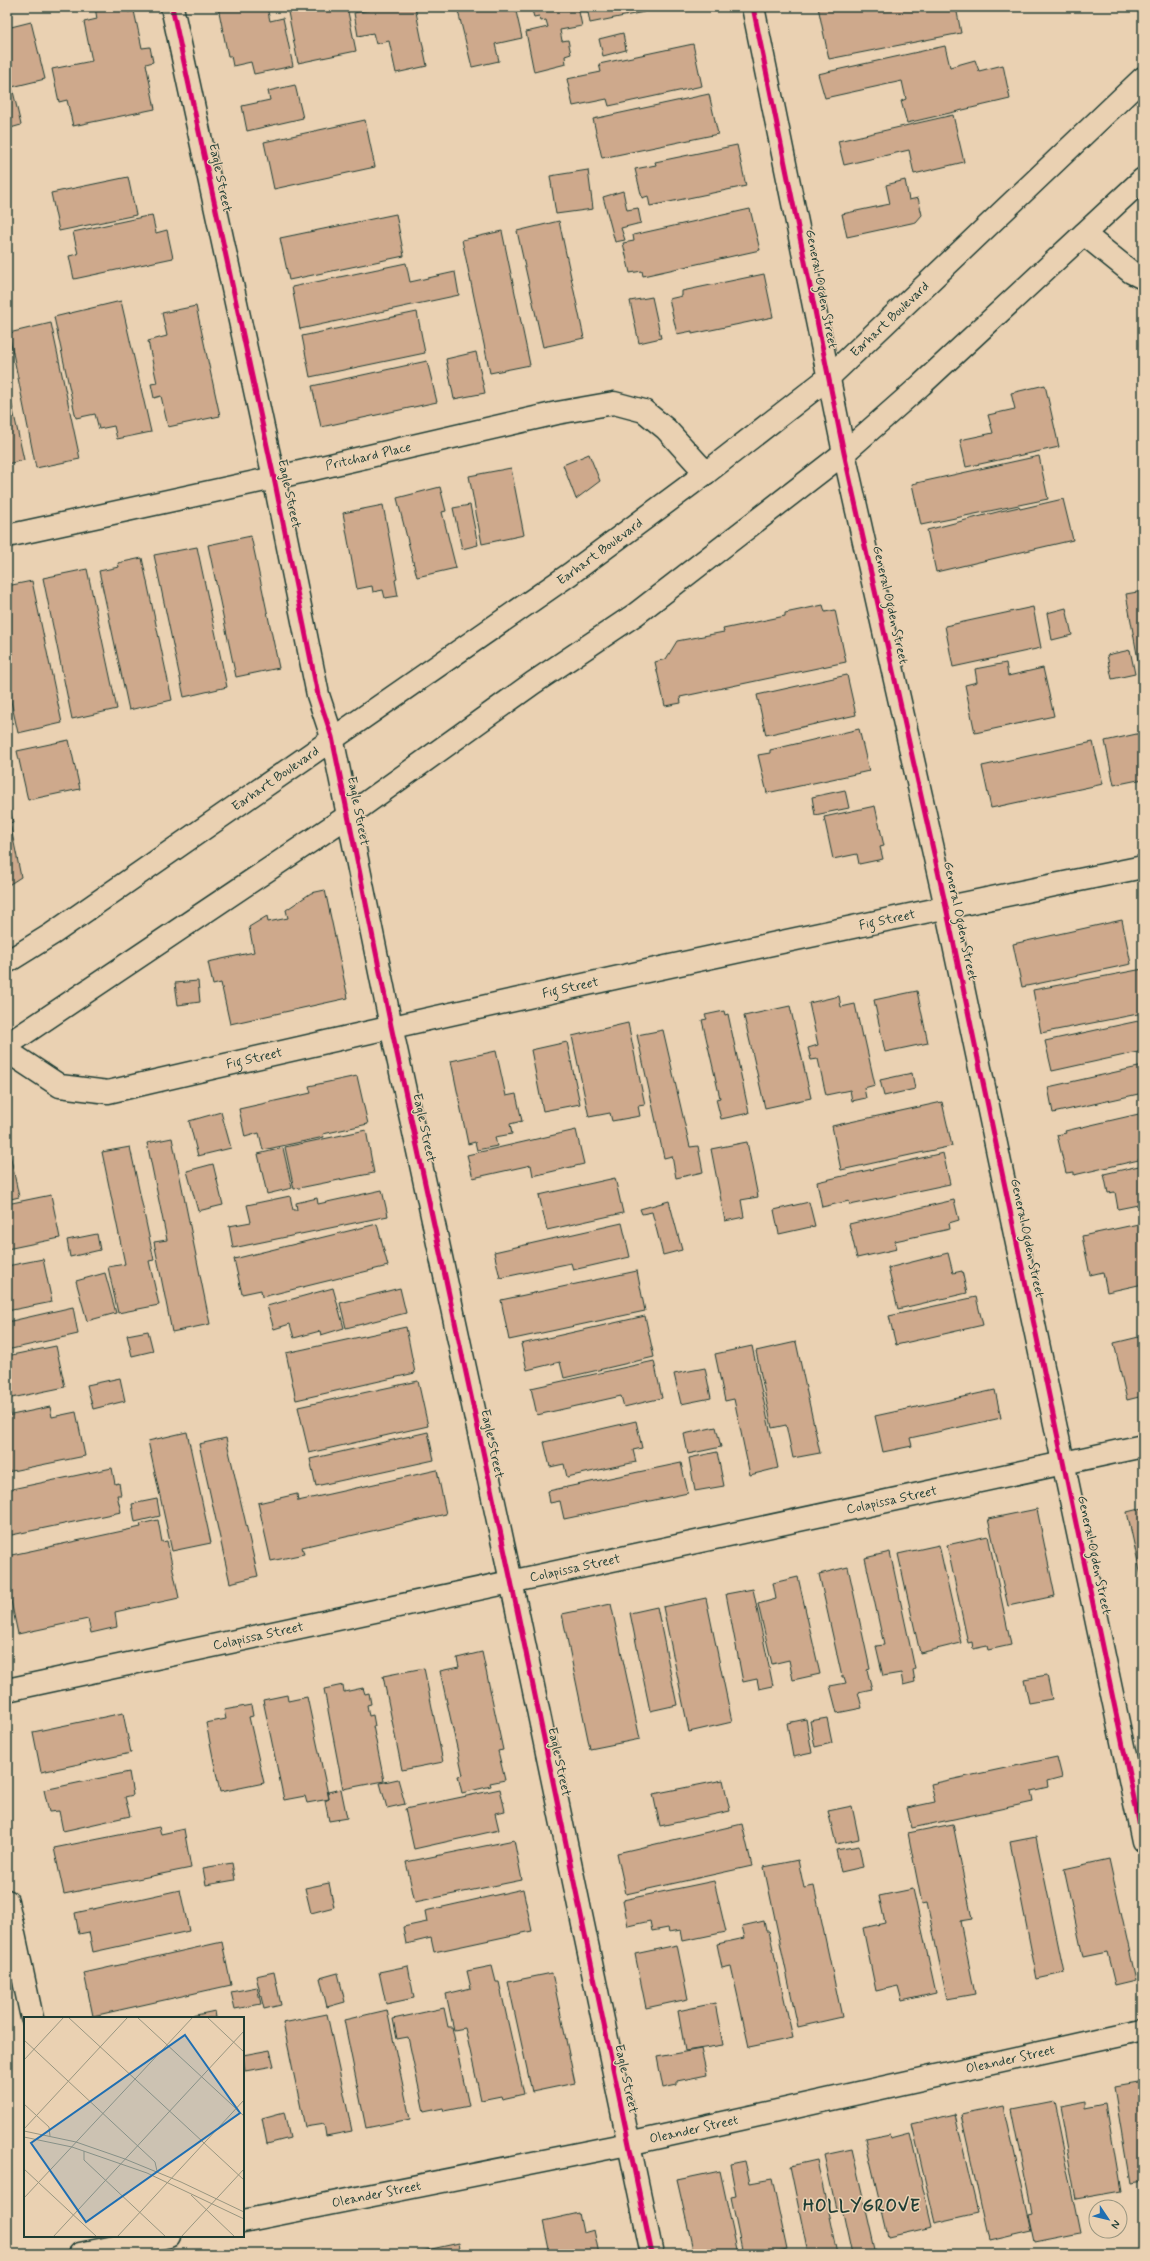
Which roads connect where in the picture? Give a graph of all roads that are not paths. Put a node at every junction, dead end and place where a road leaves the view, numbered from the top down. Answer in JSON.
{"nodes":[{"id":1,"x":172,"y":7,"type":"edge"},
{"id":2,"x":753,"y":7,"type":"edge"},
{"id":3,"x":1143,"y":78,"type":"edge"},
{"id":4,"x":1143,"y":179,"type":"edge"},
{"id":5,"x":1084,"y":234,"type":"junction"},
{"id":6,"x":1143,"y":278,"type":"edge"},
{"id":7,"x":828,"y":378,"type":"junction"},
{"id":8,"x":844,"y":453,"type":"junction"},
{"id":9,"x":706,"y":474,"type":"junction"},
{"id":10,"x":274,"y":478,"type":"junction"},
{"id":11,"x":7,"y":536,"type":"edge"},
{"id":12,"x":332,"y":738,"type":"junction"},
{"id":13,"x":348,"y":816,"type":"junction"},
{"id":14,"x":1143,"y":867,"type":"edge"},
{"id":15,"x":946,"y":907,"type":"junction"},
{"id":16,"x":7,"y":962,"type":"edge"},
{"id":17,"x":391,"y":1026,"type":"junction"},
{"id":18,"x":7,"y":1045,"type":"edge"},
{"id":19,"x":7,"y":1051,"type":"edge"},
{"id":20,"x":1143,"y":1446,"type":"edge"},
{"id":21,"x":1064,"y":1464,"type":"junction"},
{"id":22,"x":511,"y":1581,"type":"junction"},
{"id":23,"x":7,"y":1690,"type":"edge"},
{"id":24,"x":1143,"y":1841,"type":"edge"},
{"id":25,"x":7,"y":1901,"type":"edge"},
{"id":26,"x":32,"y":2017,"type":"edge"},
{"id":27,"x":1143,"y":2030,"type":"edge"},
{"id":28,"x":628,"y":2144,"type":"junction"},
{"id":29,"x":244,"y":2221,"type":"edge"},
{"id":30,"x":78,"y":2237,"type":"edge"},
{"id":31,"x":164,"y":2237,"type":"edge"},
{"id":32,"x":81,"y":2254,"type":"edge"},
{"id":33,"x":652,"y":2254,"type":"edge"}],
"edges":[{"from":1,"to":10,"type":"street","name":"Eagle Street"},
{"from":2,"to":7,"type":"street","name":"General Ogden Street"},
{"from":3,"to":7,"type":"street","name":"Earhart Boulevard"},
{"from":4,"to":5,"type":"street"},
{"from":5,"to":6,"type":"street"},
{"from":5,"to":8,"type":"street"},
{"from":7,"to":8,"type":"street","name":"General Ogden Street"},
{"from":7,"to":9,"type":"street","name":"Earhart Boulevard"},
{"from":8,"to":13,"type":"street"},
{"from":8,"to":15,"type":"street","name":"General Ogden Street"},
{"from":9,"to":10,"type":"street","name":"Pritchard Place"},
{"from":9,"to":12,"type":"street","name":"Earhart Boulevard"},
{"from":10,"to":11,"type":"street","name":"Pritchard Place"},
{"from":10,"to":12,"type":"street","name":"Eagle Street"},
{"from":12,"to":13,"type":"street","name":"Eagle Street"},
{"from":12,"to":16,"type":"street","name":"Earhart Boulevard"},
{"from":13,"to":17,"type":"street","name":"Eagle Street"},
{"from":13,"to":18,"type":"street"},
{"from":14,"to":15,"type":"street","name":"Fig Street"},
{"from":15,"to":17,"type":"street","name":"Fig Street"},
{"from":15,"to":21,"type":"street","name":"General Ogden Street"},
{"from":17,"to":19,"type":"street","name":"Fig Street"},
{"from":17,"to":22,"type":"street","name":"Eagle Street"},
{"from":20,"to":21,"type":"street","name":"Colapissa Street"},
{"from":21,"to":22,"type":"street","name":"Colapissa Street"},
{"from":21,"to":24,"type":"street","name":"General Ogden Street"},
{"from":22,"to":23,"type":"street","name":"Colapissa Street"},
{"from":22,"to":28,"type":"street","name":"Eagle Street"},
{"from":25,"to":26,"type":"street"},
{"from":27,"to":28,"type":"street","name":"Oleander Street"},
{"from":28,"to":29,"type":"street","name":"Oleander Street"},
{"from":28,"to":33,"type":"street","name":"Eagle Street"},
{"from":30,"to":32,"type":"street"},
{"from":31,"to":32,"type":"street"}]}
